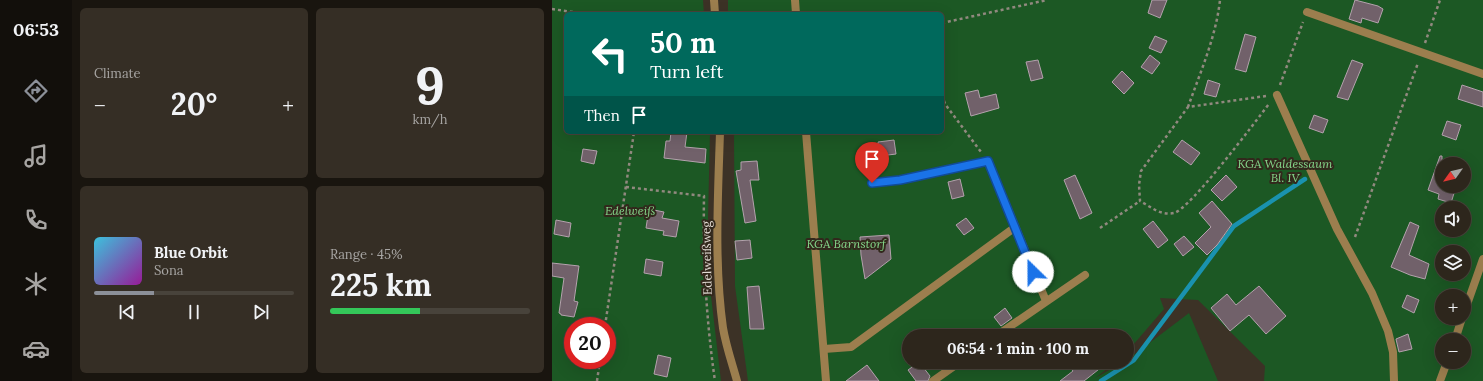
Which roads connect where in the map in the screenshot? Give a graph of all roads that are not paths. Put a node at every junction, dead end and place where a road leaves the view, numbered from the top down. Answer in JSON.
{"nodes":[{"id":1,"x":714,"y":0,"type":"edge"},
{"id":2,"x":795,"y":0,"type":"edge"},
{"id":3,"x":715,"y":12,"type":"edge"},
{"id":4,"x":796,"y":12,"type":"edge"},
{"id":5,"x":1307,"y":12,"type":"road end"},
{"id":6,"x":1483,"y":74,"type":"edge"},
{"id":7,"x":1277,"y":95,"type":"road end"},
{"id":8,"x":720,"y":134,"type":"edge"},
{"id":9,"x":806,"y":134,"type":"edge"},
{"id":10,"x":872,"y":183,"type":"dead end"},
{"id":11,"x":1014,"y":228,"type":"junction"},
{"id":12,"x":1483,"y":258,"type":"edge"},
{"id":13,"x":1085,"y":275,"type":"dead end"},
{"id":14,"x":1471,"y":293,"type":"edge"},
{"id":15,"x":1046,"y":301,"type":"junction"},
{"id":16,"x":1006,"y":329,"type":"edge"},
{"id":17,"x":824,"y":349,"type":"junction"},
{"id":18,"x":950,"y":369,"type":"edge"},
{"id":19,"x":1444,"y":369,"type":"edge"},
{"id":20,"x":737,"y":381,"type":"edge"},
{"id":21,"x":826,"y":381,"type":"edge"},
{"id":22,"x":933,"y":381,"type":"edge"},
{"id":23,"x":1394,"y":381,"type":"edge"},
{"id":24,"x":1440,"y":381,"type":"edge"}],
"edges":[{"from":1,"to":3,"type":"street"},
{"from":2,"to":4,"type":"street"},
{"from":5,"to":6,"type":"street"},
{"from":7,"to":23,"type":"street"},
{"from":8,"to":20,"type":"street","name":"Edelweißweg"},
{"from":9,"to":17,"type":"street"},
{"from":10,"to":11,"type":"street"},
{"from":11,"to":15,"type":"street"},
{"from":11,"to":17,"type":"street"},
{"from":12,"to":14,"type":"street"},
{"from":13,"to":15,"type":"street"},
{"from":15,"to":16,"type":"street"},
{"from":17,"to":21,"type":"street"},
{"from":18,"to":22,"type":"street"},
{"from":19,"to":24,"type":"street"}]}
